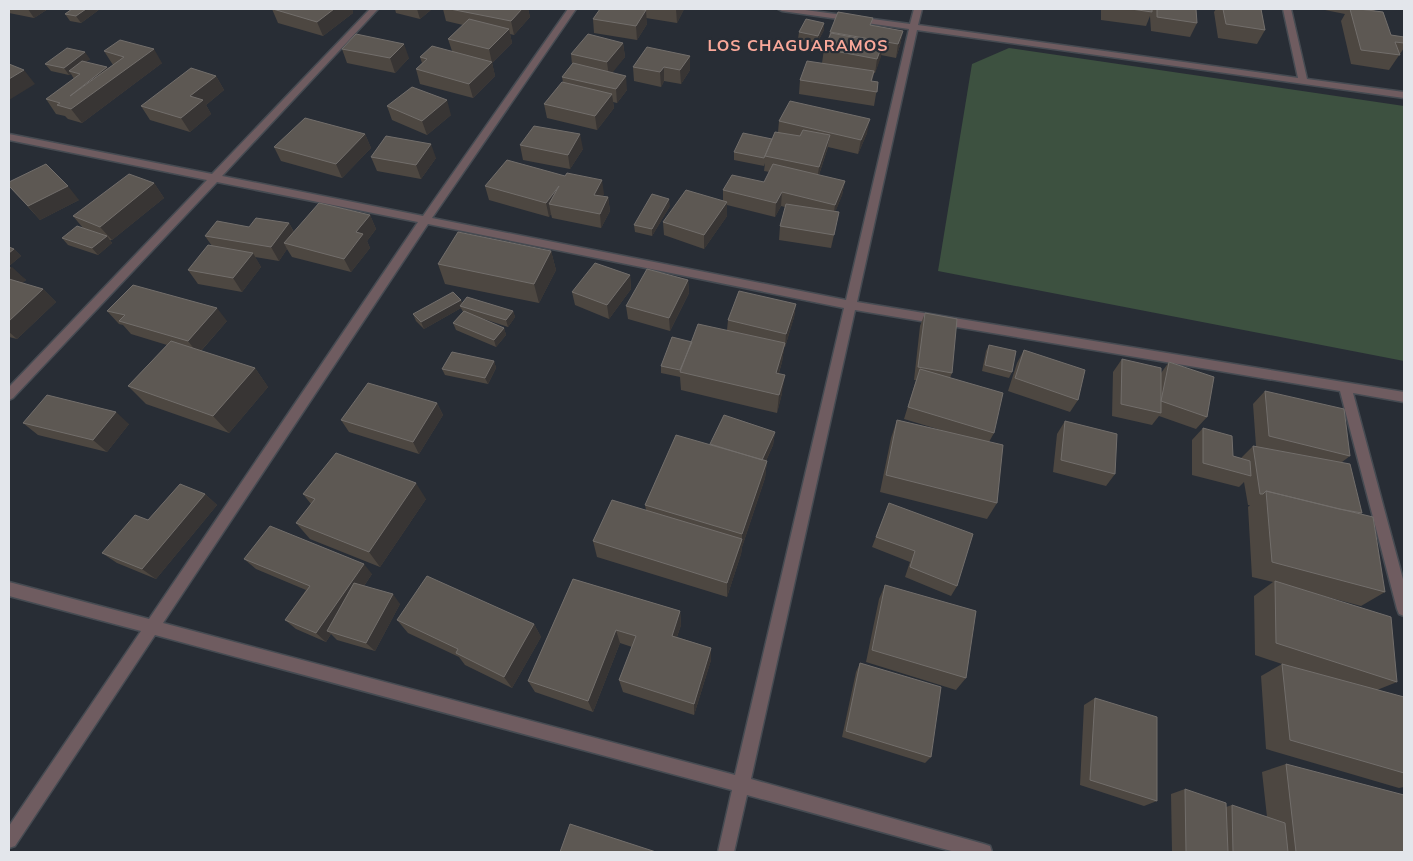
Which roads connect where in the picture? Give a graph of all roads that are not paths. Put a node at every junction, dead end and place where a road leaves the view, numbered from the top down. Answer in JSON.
{"nodes":[{"id":1,"x":374,"y":9,"type":"edge"},
{"id":2,"x":572,"y":9,"type":"edge"},
{"id":3,"x":782,"y":9,"type":"edge"},
{"id":4,"x":918,"y":9,"type":"edge"},
{"id":5,"x":1287,"y":9,"type":"edge"},
{"id":6,"x":914,"y":28,"type":"junction"},
{"id":7,"x":1304,"y":80,"type":"junction"},
{"id":8,"x":1404,"y":95,"type":"edge"},
{"id":9,"x":9,"y":136,"type":"edge"},
{"id":10,"x":216,"y":178,"type":"junction"},
{"id":11,"x":426,"y":219,"type":"junction"},
{"id":12,"x":851,"y":305,"type":"junction"},
{"id":13,"x":1345,"y":387,"type":"junction"},
{"id":14,"x":9,"y":396,"type":"edge"},
{"id":15,"x":1404,"y":397,"type":"edge"},
{"id":16,"x":9,"y":589,"type":"edge"},
{"id":17,"x":1404,"y":609,"type":"edge"},
{"id":18,"x":152,"y":627,"type":"junction"},
{"id":19,"x":742,"y":785,"type":"junction"},
{"id":20,"x":9,"y":840,"type":"edge"},
{"id":21,"x":726,"y":852,"type":"edge"},
{"id":22,"x":984,"y":852,"type":"edge"}],
"edges":[{"from":1,"to":10,"type":"street"},
{"from":2,"to":11,"type":"street"},
{"from":3,"to":6,"type":"street"},
{"from":4,"to":6,"type":"street"},
{"from":5,"to":7,"type":"street"},
{"from":6,"to":7,"type":"street"},
{"from":6,"to":12,"type":"street"},
{"from":7,"to":8,"type":"street"},
{"from":9,"to":10,"type":"street"},
{"from":10,"to":11,"type":"street"},
{"from":10,"to":14,"type":"street"},
{"from":11,"to":12,"type":"street"},
{"from":11,"to":18,"type":"street"},
{"from":12,"to":13,"type":"street"},
{"from":12,"to":19,"type":"street"},
{"from":13,"to":15,"type":"street"},
{"from":13,"to":17,"type":"street"},
{"from":16,"to":18,"type":"street"},
{"from":18,"to":19,"type":"street"},
{"from":18,"to":20,"type":"street"},
{"from":19,"to":21,"type":"street"},
{"from":19,"to":22,"type":"street"}]}
